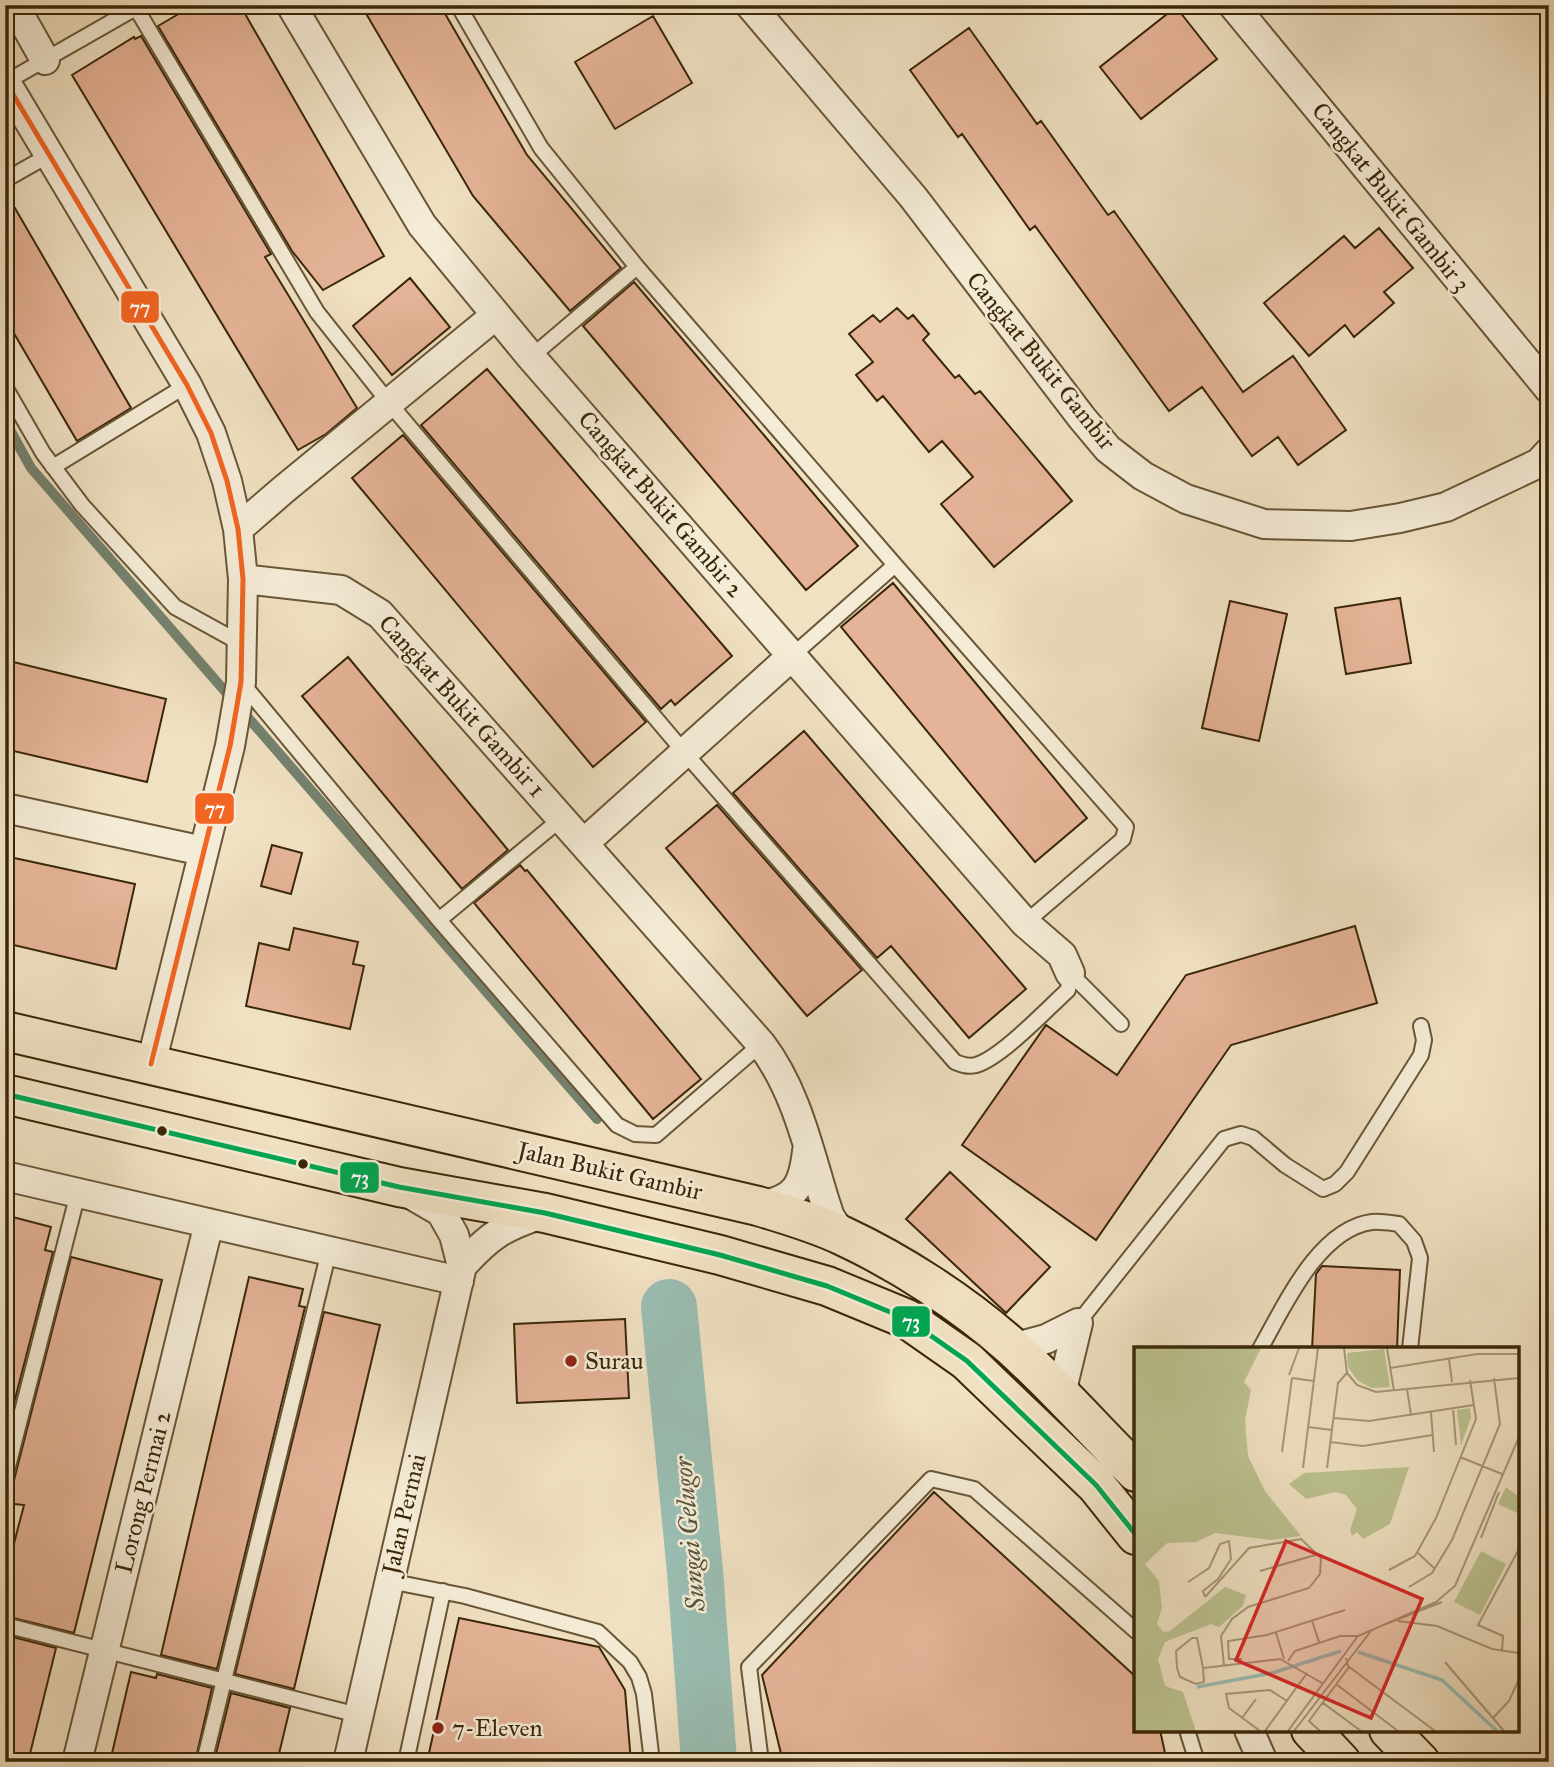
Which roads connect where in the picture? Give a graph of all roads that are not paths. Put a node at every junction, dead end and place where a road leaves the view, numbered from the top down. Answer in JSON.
{"nodes":[{"id":1,"x":14,"y":5,"type":"edge"},
{"id":2,"x":291,"y":5,"type":"edge"},
{"id":3,"x":458,"y":5,"type":"edge"},
{"id":4,"x":750,"y":5,"type":"edge"},
{"id":5,"x":1233,"y":5,"type":"edge"},
{"id":6,"x":138,"y":7,"type":"edge"},
{"id":7,"x":45,"y":60,"type":"junction"},
{"id":8,"x":6,"y":82,"type":"edge"},
{"id":9,"x":49,"y":155,"type":"junction"},
{"id":10,"x":5,"y":180,"type":"edge"},
{"id":11,"x":637,"y":267,"type":"junction"},
{"id":12,"x":496,"y":315,"type":"junction"},
{"id":13,"x":531,"y":357,"type":"junction"},
{"id":14,"x":187,"y":385,"type":"junction"},
{"id":15,"x":5,"y":387,"type":"edge"},
{"id":16,"x":1549,"y":389,"type":"edge"},
{"id":17,"x":390,"y":404,"type":"junction"},
{"id":18,"x":1549,"y":452,"type":"edge"},
{"id":19,"x":53,"y":467,"type":"junction"},
{"id":20,"x":238,"y":529,"type":"junction"},
{"id":21,"x":895,"y":565,"type":"junction"},
{"id":22,"x":243,"y":579,"type":"junction"},
{"id":23,"x":242,"y":644,"type":"junction"},
{"id":24,"x":793,"y":655,"type":"junction"},
{"id":25,"x":240,"y":688,"type":"junction"},
{"id":26,"x":685,"y":753,"type":"junction"},
{"id":27,"x":5,"y":808,"type":"edge"},
{"id":28,"x":562,"y":818,"type":"junction"},
{"id":29,"x":584,"y":843,"type":"junction"},
{"id":30,"x":203,"y":851,"type":"junction"},
{"id":31,"x":439,"y":920,"type":"junction"},
{"id":32,"x":1025,"y":923,"type":"junction"},
{"id":33,"x":1070,"y":973,"type":"junction"},
{"id":34,"x":1121,"y":1024,"type":"dead end"},
{"id":35,"x":1421,"y":1026,"type":"dead end"},
{"id":36,"x":5,"y":1031,"type":"edge"},
{"id":37,"x":761,"y":1044,"type":"junction"},
{"id":38,"x":151,"y":1064,"type":"junction"},
{"id":39,"x":5,"y":1094,"type":"edge"},
{"id":40,"x":808,"y":1148,"type":"junction"},
{"id":41,"x":5,"y":1176,"type":"edge"},
{"id":42,"x":398,"y":1187,"type":"junction"},
{"id":43,"x":78,"y":1193,"type":"junction"},
{"id":44,"x":758,"y":1206,"type":"junction"},
{"id":45,"x":545,"y":1213,"type":"junction"},
{"id":46,"x":209,"y":1223,"type":"junction"},
{"id":47,"x":843,"y":1236,"type":"junction"},
{"id":48,"x":329,"y":1251,"type":"junction"},
{"id":49,"x":461,"y":1274,"type":"junction"},
{"id":50,"x":1078,"y":1323,"type":"junction"},
{"id":51,"x":1261,"y":1347,"type":"edge"},
{"id":52,"x":1410,"y":1347,"type":"edge"},
{"id":53,"x":1012,"y":1348,"type":"junction"},
{"id":54,"x":1064,"y":1400,"type":"junction"},
{"id":55,"x":1134,"y":1470,"type":"edge"},
{"id":56,"x":5,"y":1478,"type":"edge"},
{"id":57,"x":1134,"y":1532,"type":"edge"},
{"id":58,"x":388,"y":1581,"type":"junction"},
{"id":59,"x":443,"y":1591,"type":"junction"},
{"id":60,"x":5,"y":1625,"type":"edge"},
{"id":61,"x":1134,"y":1629,"type":"edge"},
{"id":62,"x":104,"y":1650,"type":"junction"},
{"id":63,"x":224,"y":1681,"type":"junction"},
{"id":64,"x":358,"y":1715,"type":"junction"},
{"id":65,"x":1188,"y":1732,"type":"edge"},
{"id":66,"x":1250,"y":1732,"type":"edge"},
{"id":67,"x":1313,"y":1732,"type":"edge"},
{"id":68,"x":1391,"y":1732,"type":"edge"},
{"id":69,"x":76,"y":1762,"type":"edge"},
{"id":70,"x":204,"y":1762,"type":"edge"},
{"id":71,"x":348,"y":1762,"type":"edge"},
{"id":72,"x":406,"y":1762,"type":"edge"},
{"id":73,"x":652,"y":1762,"type":"edge"},
{"id":74,"x":761,"y":1762,"type":"edge"},
{"id":75,"x":1197,"y":1762,"type":"edge"},
{"id":76,"x":1263,"y":1762,"type":"edge"},
{"id":77,"x":1341,"y":1762,"type":"edge"},
{"id":78,"x":1420,"y":1762,"type":"edge"}],
"edges":[{"from":1,"to":7,"type":"street"},
{"from":2,"to":12,"type":"street","name":"Cangkat Bukit Gambir 2"},
{"from":3,"to":11,"type":"lane"},
{"from":4,"to":18,"type":"street","name":"Cangkat Bukit Gambir"},
{"from":5,"to":16,"type":"street","name":"Cangkat Bukit Gambir 3"},
{"from":6,"to":7,"type":"lane"},
{"from":6,"to":17,"type":"lane"},
{"from":7,"to":8,"type":"lane"},
{"from":8,"to":9,"type":"street"},
{"from":9,"to":10,"type":"lane"},
{"from":9,"to":14,"type":"street"},
{"from":11,"to":13,"type":"lane"},
{"from":11,"to":21,"type":"lane"},
{"from":12,"to":13,"type":"street","name":"Cangkat Bukit Gambir 2"},
{"from":12,"to":17,"type":"street"},
{"from":13,"to":24,"type":"street","name":"Cangkat Bukit Gambir 2"},
{"from":14,"to":19,"type":"lane"},
{"from":14,"to":20,"type":"street"},
{"from":15,"to":19,"type":"lane"},
{"from":17,"to":20,"type":"street"},
{"from":17,"to":26,"type":"lane"},
{"from":19,"to":23,"type":"lane"},
{"from":20,"to":22,"type":"street"},
{"from":21,"to":24,"type":"lane"},
{"from":21,"to":32,"type":"lane"},
{"from":22,"to":23,"type":"street"},
{"from":22,"to":28,"type":"street","name":"Cangkat Bukit Gambir 1"},
{"from":23,"to":25,"type":"street"},
{"from":24,"to":26,"type":"street"},
{"from":24,"to":32,"type":"street","name":"Cangkat Bukit Gambir 2"},
{"from":25,"to":30,"type":"street"},
{"from":25,"to":31,"type":"lane"},
{"from":26,"to":29,"type":"street"},
{"from":26,"to":33,"type":"lane"},
{"from":27,"to":30,"type":"street"},
{"from":28,"to":29,"type":"street","name":"Cangkat Bukit Gambir 1"},
{"from":28,"to":31,"type":"lane"},
{"from":29,"to":37,"type":"street","name":"Cangkat Bukit Gambir 1"},
{"from":30,"to":38,"type":"street"},
{"from":31,"to":37,"type":"lane"},
{"from":32,"to":33,"type":"street","name":"Cangkat Bukit Gambir 2"},
{"from":33,"to":34,"type":"lane"},
{"from":35,"to":50,"type":"lane"},
{"from":36,"to":38,"type":"main road","name":"Jalan Bukit Gambir"},
{"from":37,"to":40,"type":"street","name":"Cangkat Bukit Gambir 1"},
{"from":38,"to":44,"type":"main road","name":"Jalan Bukit Gambir"},
{"from":39,"to":42,"type":"main road"},
{"from":40,"to":44,"type":"street","name":"Cangkat Bukit Gambir 1"},
{"from":40,"to":47,"type":"street","name":"Cangkat Bukit Gambir 1"},
{"from":41,"to":43,"type":"street"},
{"from":42,"to":45,"type":"main road"},
{"from":42,"to":49,"type":"street","name":"Jalan Permai"},
{"from":43,"to":46,"type":"street"},
{"from":43,"to":56,"type":"lane"},
{"from":44,"to":47,"type":"main road","name":"Jalan Bukit Gambir"},
{"from":45,"to":49,"type":"street","name":"Jalan Permai"},
{"from":45,"to":57,"type":"main road"},
{"from":46,"to":48,"type":"street"},
{"from":46,"to":62,"type":"street","name":"Lorong Permai 2"},
{"from":47,"to":53,"type":"main road","name":"Jalan Bukit Gambir"},
{"from":48,"to":49,"type":"street"},
{"from":48,"to":63,"type":"lane"},
{"from":49,"to":58,"type":"street","name":"Jalan Permai"},
{"from":50,"to":53,"type":"street"},
{"from":50,"to":54,"type":"street"},
{"from":51,"to":52,"type":"lane"},
{"from":53,"to":54,"type":"main road","name":"Jalan Bukit Gambir"},
{"from":54,"to":55,"type":"main road","name":"Jalan Bukit Gambir"},
{"from":58,"to":59,"type":"lane"},
{"from":58,"to":64,"type":"street","name":"Jalan Permai"},
{"from":59,"to":72,"type":"lane"},
{"from":59,"to":73,"type":"lane"},
{"from":60,"to":62,"type":"lane"},
{"from":61,"to":74,"type":"lane"},
{"from":62,"to":63,"type":"lane"},
{"from":62,"to":69,"type":"street","name":"Lorong Permai 2"},
{"from":63,"to":64,"type":"lane"},
{"from":63,"to":70,"type":"lane"},
{"from":64,"to":71,"type":"street","name":"Jalan Permai"},
{"from":65,"to":75,"type":"lane"},
{"from":66,"to":76,"type":"street"},
{"from":67,"to":77,"type":"main road"},
{"from":68,"to":78,"type":"main road"}]}
